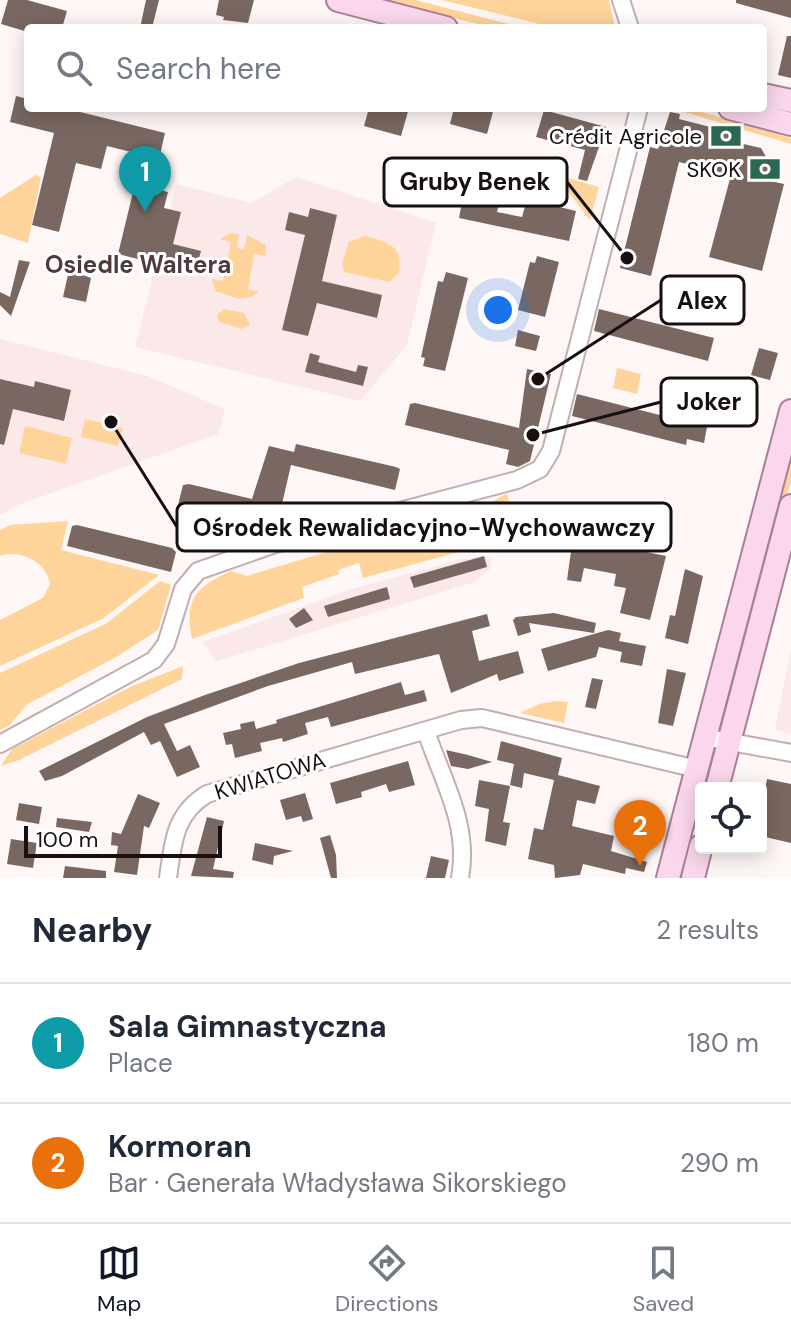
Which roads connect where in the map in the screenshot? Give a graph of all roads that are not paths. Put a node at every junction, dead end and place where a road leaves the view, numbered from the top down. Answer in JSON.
{"nodes":[{"id":1,"x":338,"y":0,"type":"edge"},
{"id":2,"x":621,"y":0,"type":"edge"},
{"id":3,"x":431,"y":24,"type":"edge"},
{"id":4,"x":629,"y":24,"type":"edge"},
{"id":5,"x":767,"y":96,"type":"edge"},
{"id":6,"x":791,"y":101,"type":"edge"},
{"id":7,"x":638,"y":112,"type":"edge"},
{"id":8,"x":745,"y":112,"type":"edge"},
{"id":9,"x":791,"y":124,"type":"edge"},
{"id":10,"x":791,"y":411,"type":"edge"},
{"id":11,"x":791,"y":506,"type":"edge"},
{"id":12,"x":426,"y":731,"type":"junction"},
{"id":13,"x":704,"y":737,"type":"junction"},
{"id":14,"x":729,"y":742,"type":"junction"},
{"id":15,"x":0,"y":744,"type":"edge"},
{"id":16,"x":791,"y":753,"type":"edge"},
{"id":17,"x":697,"y":769,"type":"junction"},
{"id":18,"x":719,"y":782,"type":"edge"},
{"id":19,"x":699,"y":854,"type":"edge"},
{"id":20,"x":168,"y":878,"type":"edge"},
{"id":21,"x":460,"y":878,"type":"edge"},
{"id":22,"x":668,"y":878,"type":"edge"},
{"id":23,"x":693,"y":878,"type":"edge"}],
"edges":[{"from":1,"to":3,"type":"main road"},
{"from":2,"to":4,"type":"street"},
{"from":5,"to":6,"type":"main road"},
{"from":7,"to":15,"type":"street"},
{"from":8,"to":9,"type":"main road"},
{"from":10,"to":13,"type":"main road"},
{"from":11,"to":14,"type":"main road"},
{"from":12,"to":17,"type":"street","name":"KWIATOWA"},
{"from":12,"to":20,"type":"street","name":"KWIATOWA"},
{"from":12,"to":21,"type":"street"},
{"from":13,"to":14,"type":"street"},
{"from":13,"to":17,"type":"main road"},
{"from":14,"to":16,"type":"street"},
{"from":14,"to":18,"type":"main road"},
{"from":17,"to":22,"type":"main road"},
{"from":19,"to":23,"type":"main road"}]}
